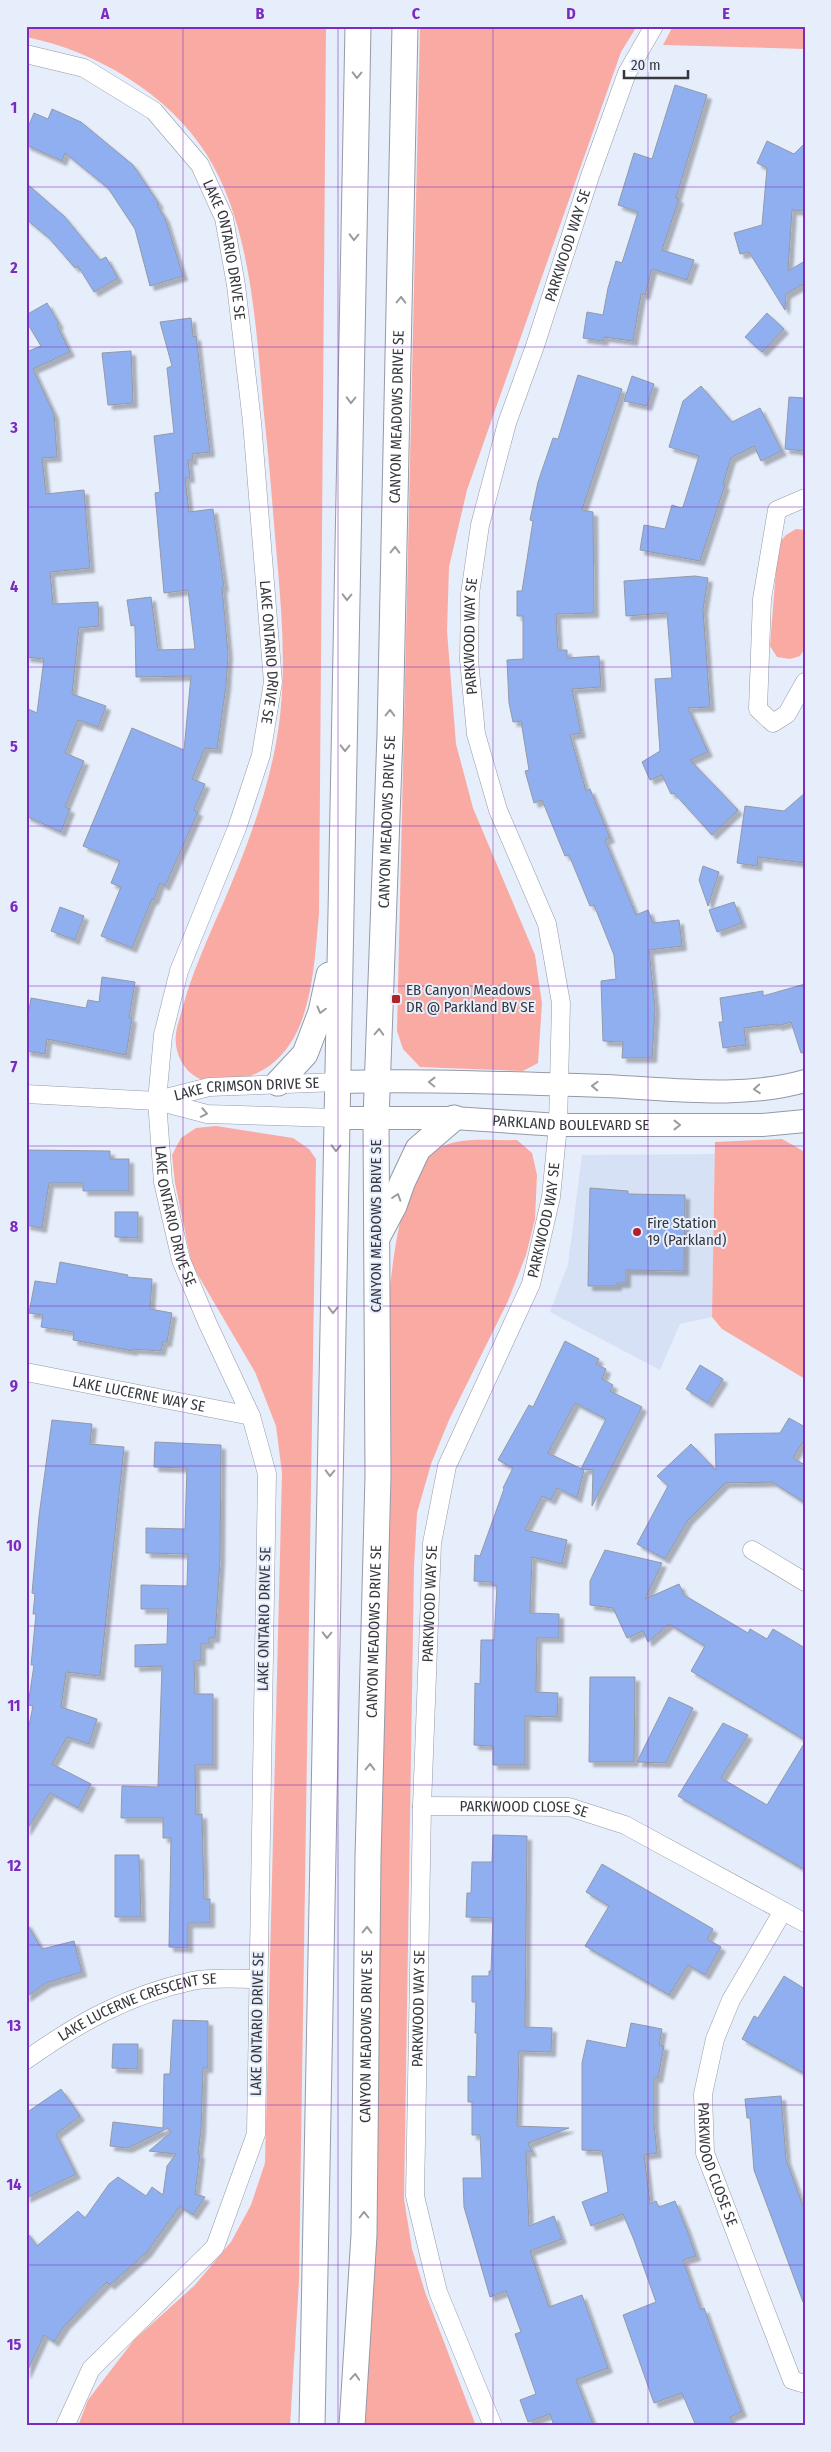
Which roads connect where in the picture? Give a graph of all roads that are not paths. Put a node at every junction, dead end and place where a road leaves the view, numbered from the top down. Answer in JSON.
{"nodes":[{"id":1,"x":358,"y":26,"type":"edge"},
{"id":2,"x":405,"y":26,"type":"edge"},
{"id":3,"x":654,"y":26,"type":"edge"},
{"id":4,"x":26,"y":54,"type":"edge"},
{"id":5,"x":805,"y":498,"type":"edge"},
{"id":6,"x":805,"y":682,"type":"edge"},
{"id":7,"x":342,"y":911,"type":"junction"},
{"id":8,"x":805,"y":1080,"type":"edge"},
{"id":9,"x":378,"y":1081,"type":"junction"},
{"id":10,"x":337,"y":1082,"type":"junction"},
{"id":11,"x":278,"y":1083,"type":"junction"},
{"id":12,"x":559,"y":1084,"type":"junction"},
{"id":13,"x":26,"y":1094,"type":"edge"},
{"id":14,"x":157,"y":1101,"type":"junction"},
{"id":15,"x":336,"y":1118,"type":"junction"},
{"id":16,"x":454,"y":1118,"type":"junction"},
{"id":17,"x":376,"y":1119,"type":"junction"},
{"id":18,"x":805,"y":1121,"type":"edge"},
{"id":19,"x":558,"y":1125,"type":"junction"},
{"id":20,"x":376,"y":1240,"type":"junction"},
{"id":21,"x":26,"y":1372,"type":"edge"},
{"id":22,"x":251,"y":1416,"type":"junction"},
{"id":23,"x":752,"y":1550,"type":"dead end"},
{"id":24,"x":805,"y":1582,"type":"edge"},
{"id":25,"x":422,"y":1806,"type":"junction"},
{"id":26,"x":782,"y":1911,"type":"junction"},
{"id":27,"x":805,"y":1923,"type":"edge"},
{"id":28,"x":257,"y":1979,"type":"junction"},
{"id":29,"x":26,"y":2060,"type":"edge"},
{"id":30,"x":805,"y":2384,"type":"edge"},
{"id":31,"x":65,"y":2426,"type":"edge"},
{"id":32,"x":312,"y":2426,"type":"edge"},
{"id":33,"x":352,"y":2426,"type":"edge"},
{"id":34,"x":493,"y":2426,"type":"edge"}],
"edges":[{"from":1,"to":7,"type":"main road","one_way":true},
{"from":9,"to":2,"type":"main road","name":"CANYON MEADOWS DRIVE SE","one_way":true},
{"from":3,"to":12,"type":"street","name":"PARKWOOD WAY SE"},
{"from":4,"to":14,"type":"street","name":"LAKE ONTARIO DRIVE SE"},
{"from":5,"to":6,"type":"street"},
{"from":7,"to":10,"type":"main road"},
{"from":7,"to":11,"type":"main road","one_way":true},
{"from":8,"to":12,"type":"street","one_way":true},
{"from":9,"to":10,"type":"street"},
{"from":12,"to":9,"type":"street","one_way":true},
{"from":9,"to":17,"type":"main road","name":"CANYON MEADOWS DRIVE SE"},
{"from":10,"to":11,"type":"street","name":"LAKE CRIMSON DRIVE SE"},
{"from":10,"to":15,"type":"main road"},
{"from":11,"to":14,"type":"street","name":"LAKE CRIMSON DRIVE SE"},
{"from":12,"to":19,"type":"street","name":"PARKWOOD WAY SE"},
{"from":13,"to":14,"type":"street","name":"LAKE CRIMSON DRIVE SE"},
{"from":14,"to":15,"type":"street","name":"LAKE CRIMSON DRIVE SE","one_way":true},
{"from":14,"to":22,"type":"street","name":"LAKE ONTARIO DRIVE SE"},
{"from":15,"to":17,"type":"street","name":"PARKLAND BOULEVARD SE"},
{"from":15,"to":32,"type":"main road","one_way":true},
{"from":16,"to":17,"type":"street","name":"PARKLAND BOULEVARD SE"},
{"from":16,"to":19,"type":"street","name":"PARKLAND BOULEVARD SE"},
{"from":20,"to":16,"type":"main road","one_way":true},
{"from":17,"to":20,"type":"main road","name":"CANYON MEADOWS DRIVE SE"},
{"from":19,"to":18,"type":"street","name":"PARKLAND BOULEVARD SE","one_way":true},
{"from":19,"to":25,"type":"street","name":"PARKWOOD WAY SE"},
{"from":33,"to":20,"type":"main road","name":"CANYON MEADOWS DRIVE SE","one_way":true},
{"from":21,"to":22,"type":"street","name":"LAKE LUCERNE WAY SE"},
{"from":22,"to":28,"type":"street","name":"LAKE ONTARIO DRIVE SE"},
{"from":23,"to":24,"type":"street"},
{"from":25,"to":26,"type":"street","name":"PARKWOOD CLOSE SE"},
{"from":25,"to":34,"type":"street","name":"PARKWOOD WAY SE"},
{"from":26,"to":27,"type":"street","name":"PARKWOOD CLOSE SE"},
{"from":26,"to":30,"type":"street","name":"PARKWOOD CLOSE SE"},
{"from":28,"to":29,"type":"street","name":"LAKE LUCERNE CRESCENT SE"},
{"from":28,"to":31,"type":"street","name":"LAKE ONTARIO DRIVE SE"}]}
